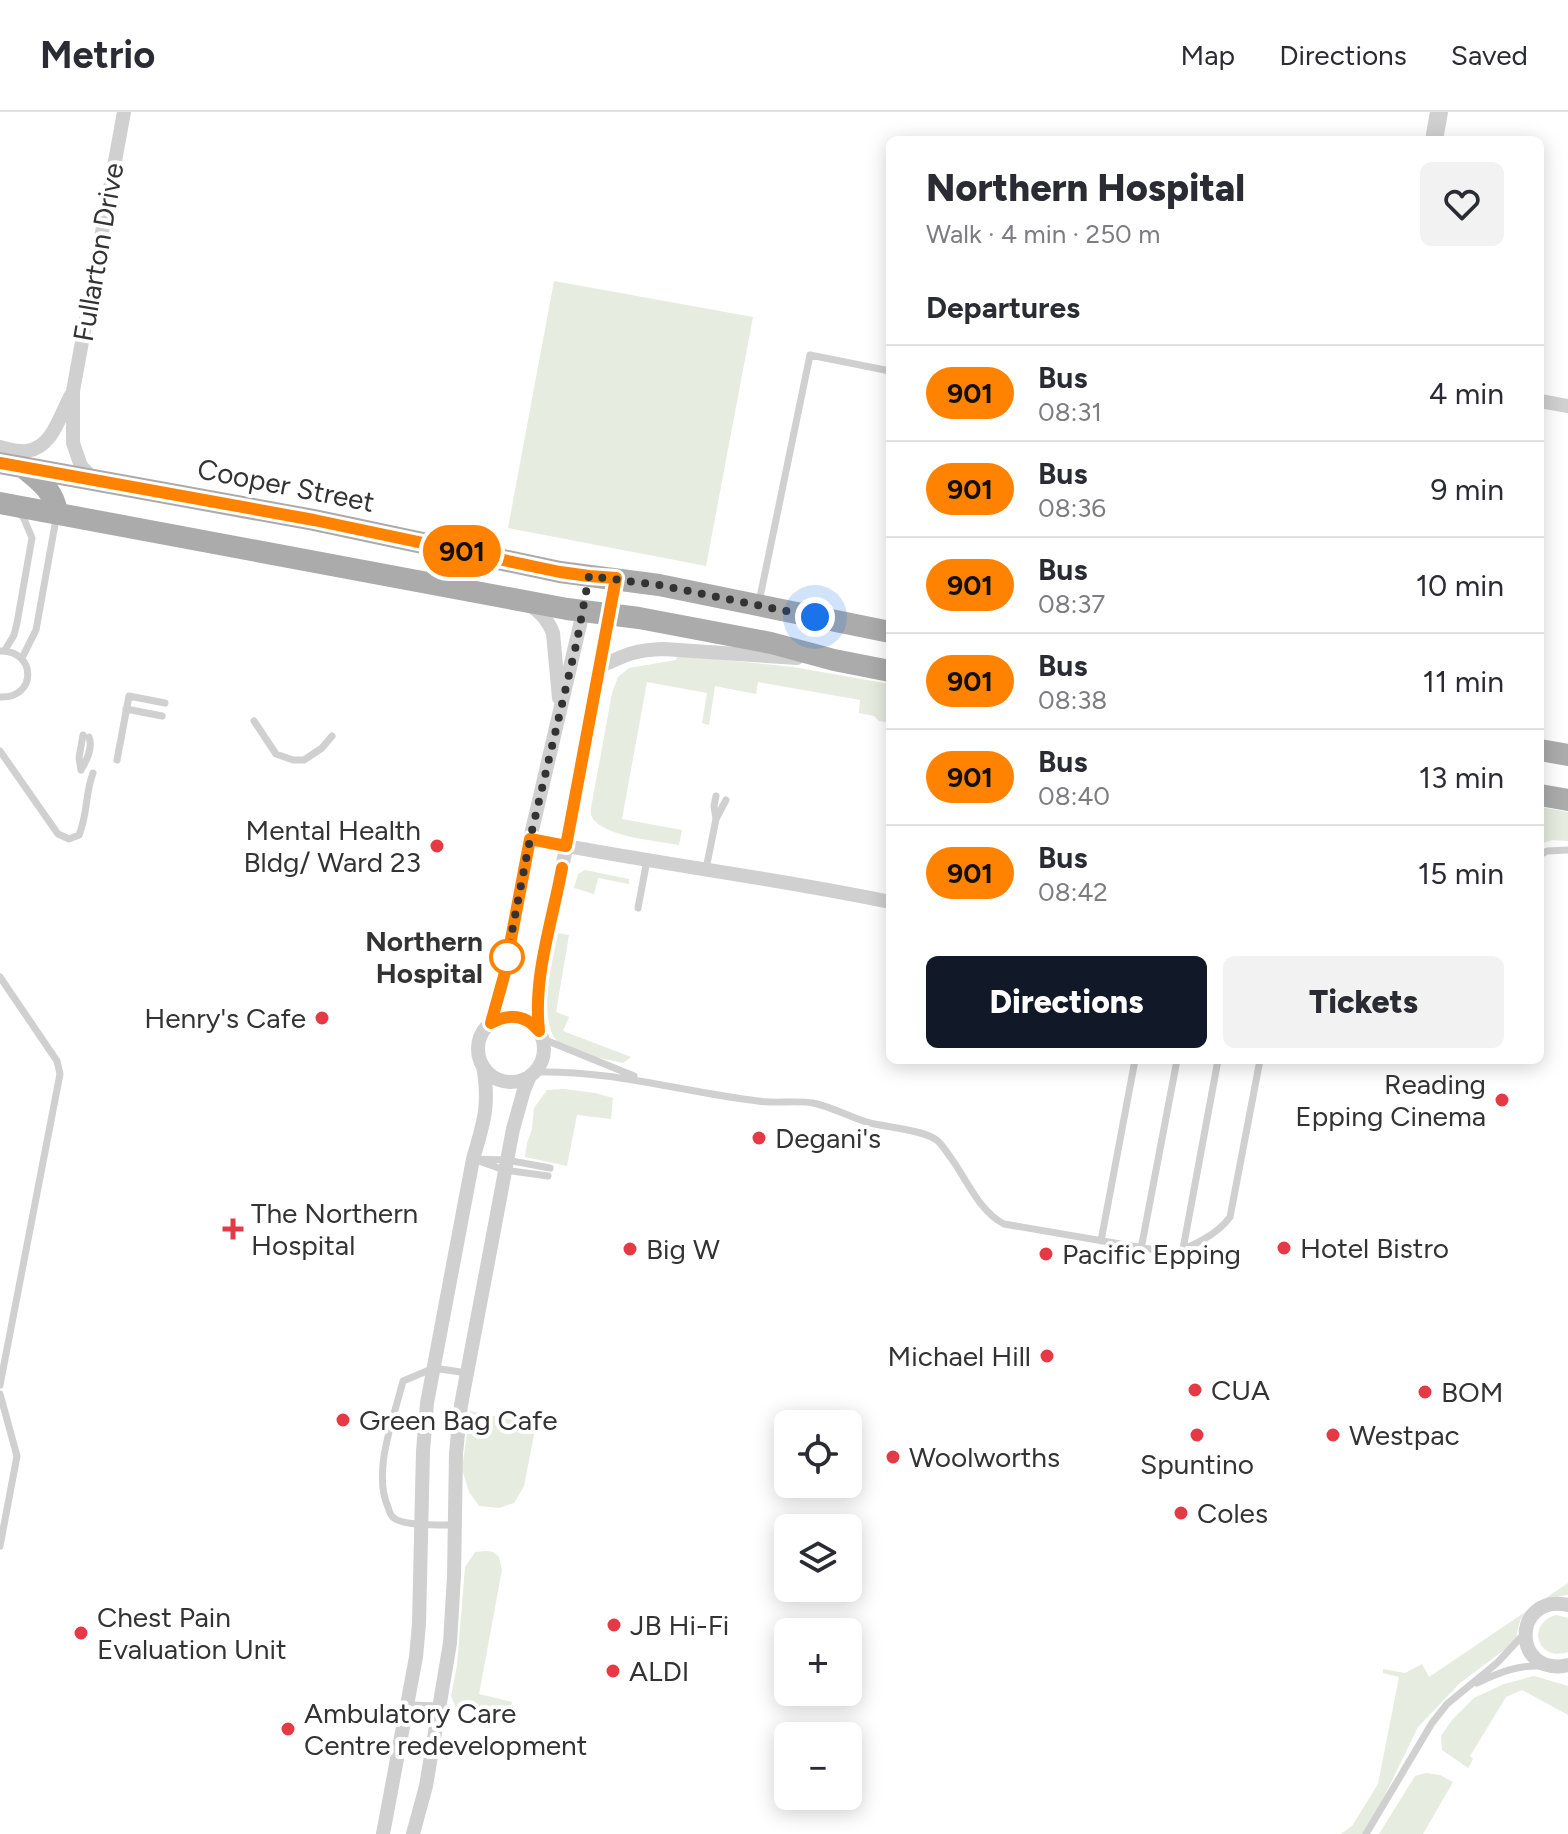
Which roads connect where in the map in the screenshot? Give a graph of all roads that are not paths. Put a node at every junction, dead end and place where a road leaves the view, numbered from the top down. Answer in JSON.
{"nodes":[{"id":1,"x":124,"y":112,"type":"edge"},
{"id":2,"x":1439,"y":112,"type":"edge"},
{"id":3,"x":1435,"y":136,"type":"edge"},
{"id":4,"x":886,"y":370,"type":"edge"},
{"id":5,"x":73,"y":391,"type":"junction"},
{"id":6,"x":1544,"y":402,"type":"edge"},
{"id":7,"x":1568,"y":406,"type":"edge"},
{"id":8,"x":0,"y":447,"type":"edge"},
{"id":9,"x":0,"y":463,"type":"edge"},
{"id":10,"x":23,"y":468,"type":"junction"},
{"id":11,"x":95,"y":480,"type":"junction"},
{"id":12,"x":7,"y":504,"type":"edge"},
{"id":13,"x":57,"y":513,"type":"junction"},
{"id":14,"x":589,"y":576,"type":"junction"},
{"id":15,"x":616,"y":578,"type":"junction"},
{"id":16,"x":524,"y":600,"type":"junction"},
{"id":17,"x":759,"y":605,"type":"junction"},
{"id":18,"x":583,"y":612,"type":"junction"},
{"id":19,"x":609,"y":614,"type":"junction"},
{"id":20,"x":886,"y":630,"type":"edge"},
{"id":21,"x":3,"y":651,"type":"edge"},
{"id":22,"x":22,"y":658,"type":"junction"},
{"id":23,"x":834,"y":660,"type":"junction"},
{"id":24,"x":601,"y":666,"type":"junction"},
{"id":25,"x":886,"y":670,"type":"edge"},
{"id":26,"x":0,"y":697,"type":"edge"},
{"id":27,"x":165,"y":703,"type":"dead end"},
{"id":28,"x":126,"y":709,"type":"junction"},
{"id":29,"x":561,"y":710,"type":"junction"},
{"id":30,"x":162,"y":716,"type":"dead end"},
{"id":31,"x":254,"y":721,"type":"dead end"},
{"id":32,"x":332,"y":736,"type":"dead end"},
{"id":33,"x":0,"y":751,"type":"edge"},
{"id":34,"x":1544,"y":751,"type":"edge"},
{"id":35,"x":1568,"y":755,"type":"edge"},
{"id":36,"x":117,"y":760,"type":"dead end"},
{"id":37,"x":93,"y":773,"type":"dead end"},
{"id":38,"x":716,"y":796,"type":"dead end"},
{"id":39,"x":1544,"y":796,"type":"edge"},
{"id":40,"x":726,"y":800,"type":"dead end"},
{"id":41,"x":1568,"y":800,"type":"edge"},
{"id":42,"x":716,"y":819,"type":"junction"},
{"id":43,"x":530,"y":839,"type":"junction"},
{"id":44,"x":566,"y":846,"type":"junction"},
{"id":45,"x":1568,"y":850,"type":"edge"},
{"id":46,"x":1544,"y":853,"type":"edge"},
{"id":47,"x":647,"y":860,"type":"junction"},
{"id":48,"x":706,"y":869,"type":"junction"},
{"id":49,"x":886,"y":901,"type":"edge"},
{"id":50,"x":638,"y":908,"type":"dead end"},
{"id":51,"x":0,"y":977,"type":"edge"},
{"id":52,"x":491,"y":1023,"type":"junction"},
{"id":53,"x":541,"y":1035,"type":"junction"},
{"id":54,"x":1134,"y":1064,"type":"edge"},
{"id":55,"x":1176,"y":1064,"type":"edge"},
{"id":56,"x":1217,"y":1064,"type":"edge"},
{"id":57,"x":1259,"y":1064,"type":"edge"},
{"id":58,"x":483,"y":1066,"type":"junction"},
{"id":59,"x":532,"y":1074,"type":"junction"},
{"id":60,"x":647,"y":1081,"type":"junction"},
{"id":61,"x":473,"y":1159,"type":"junction"},
{"id":62,"x":506,"y":1165,"type":"junction"},
{"id":63,"x":549,"y":1172,"type":"dead end"},
{"id":64,"x":1101,"y":1241,"type":"junction"},
{"id":65,"x":1141,"y":1249,"type":"junction"},
{"id":66,"x":1183,"y":1249,"type":"junction"},
{"id":67,"x":434,"y":1368,"type":"junction"},
{"id":68,"x":467,"y":1373,"type":"junction"},
{"id":69,"x":0,"y":1385,"type":"edge"},
{"id":70,"x":0,"y":1394,"type":"edge"},
{"id":71,"x":421,"y":1524,"type":"junction"},
{"id":72,"x":455,"y":1525,"type":"junction"},
{"id":73,"x":0,"y":1546,"type":"edge"},
{"id":74,"x":1568,"y":1605,"type":"edge"},
{"id":75,"x":1525,"y":1632,"type":"junction"},
{"id":76,"x":1562,"y":1668,"type":"edge"},
{"id":77,"x":1466,"y":1687,"type":"junction"},
{"id":78,"x":406,"y":1705,"type":"junction"},
{"id":79,"x":439,"y":1711,"type":"junction"},
{"id":80,"x":383,"y":1834,"type":"edge"},
{"id":81,"x":413,"y":1834,"type":"edge"},
{"id":82,"x":1366,"y":1834,"type":"edge"}],
"edges":[{"from":1,"to":5,"type":"street","name":"Fullarton Drive"},
{"from":2,"to":3,"type":"street"},
{"from":4,"to":17,"type":"lane"},
{"from":5,"to":8,"type":"street","name":"Fullarton Drive"},
{"from":5,"to":11,"type":"street","name":"Fullarton Drive"},
{"from":6,"to":7,"type":"street"},
{"from":9,"to":10,"type":"main road","name":"Cooper Street"},
{"from":10,"to":11,"type":"main road","name":"Cooper Street"},
{"from":10,"to":13,"type":"main road"},
{"from":11,"to":14,"type":"main road","name":"Cooper Street"},
{"from":12,"to":13,"type":"main road"},
{"from":12,"to":21,"type":"lane"},
{"from":13,"to":16,"type":"main road"},
{"from":13,"to":22,"type":"lane"},
{"from":14,"to":15,"type":"main road","name":"Cooper Street"},
{"from":14,"to":18,"type":"main road"},
{"from":15,"to":17,"type":"main road","name":"Cooper Street"},
{"from":15,"to":19,"type":"main road"},
{"from":16,"to":18,"type":"main road"},
{"from":16,"to":29,"type":"street"},
{"from":17,"to":20,"type":"main road","name":"Cooper Street"},
{"from":18,"to":19,"type":"main road"},
{"from":18,"to":29,"type":"street"},
{"from":19,"to":23,"type":"main road"},
{"from":19,"to":24,"type":"street"},
{"from":21,"to":22,"type":"lane"},
{"from":22,"to":26,"type":"lane"},
{"from":23,"to":24,"type":"street"},
{"from":23,"to":25,"type":"main road"},
{"from":24,"to":44,"type":"street"},
{"from":27,"to":28,"type":"lane"},
{"from":28,"to":30,"type":"lane"},
{"from":28,"to":36,"type":"lane"},
{"from":29,"to":43,"type":"street"},
{"from":31,"to":32,"type":"lane"},
{"from":33,"to":37,"type":"lane"},
{"from":34,"to":35,"type":"main road"},
{"from":38,"to":42,"type":"lane"},
{"from":39,"to":41,"type":"main road"},
{"from":40,"to":42,"type":"lane"},
{"from":42,"to":48,"type":"lane"},
{"from":43,"to":44,"type":"street"},
{"from":43,"to":52,"type":"street"},
{"from":44,"to":47,"type":"street"},
{"from":44,"to":53,"type":"street"},
{"from":45,"to":46,"type":"lane"},
{"from":47,"to":48,"type":"street"},
{"from":47,"to":50,"type":"lane"},
{"from":48,"to":49,"type":"street"},
{"from":51,"to":69,"type":"lane"},
{"from":52,"to":53,"type":"street"},
{"from":52,"to":58,"type":"street"},
{"from":53,"to":59,"type":"street"},
{"from":53,"to":60,"type":"lane"},
{"from":54,"to":64,"type":"lane"},
{"from":55,"to":65,"type":"lane"},
{"from":56,"to":66,"type":"lane"},
{"from":57,"to":66,"type":"lane"},
{"from":58,"to":59,"type":"street"},
{"from":58,"to":61,"type":"street"},
{"from":59,"to":60,"type":"lane"},
{"from":59,"to":62,"type":"street"},
{"from":60,"to":64,"type":"lane"},
{"from":61,"to":62,"type":"lane"},
{"from":61,"to":67,"type":"street"},
{"from":62,"to":63,"type":"lane"},
{"from":62,"to":68,"type":"street"},
{"from":64,"to":65,"type":"lane"},
{"from":65,"to":66,"type":"lane"},
{"from":67,"to":68,"type":"lane"},
{"from":67,"to":71,"type":"street"},
{"from":67,"to":71,"type":"lane"},
{"from":68,"to":72,"type":"street"},
{"from":70,"to":73,"type":"lane"},
{"from":71,"to":72,"type":"lane"},
{"from":71,"to":78,"type":"street"},
{"from":72,"to":79,"type":"street"},
{"from":74,"to":75,"type":"street"},
{"from":75,"to":76,"type":"street"},
{"from":75,"to":77,"type":"lane"},
{"from":76,"to":77,"type":"lane"},
{"from":77,"to":82,"type":"lane"},
{"from":78,"to":79,"type":"lane"},
{"from":78,"to":80,"type":"street"},
{"from":79,"to":81,"type":"street"}]}
